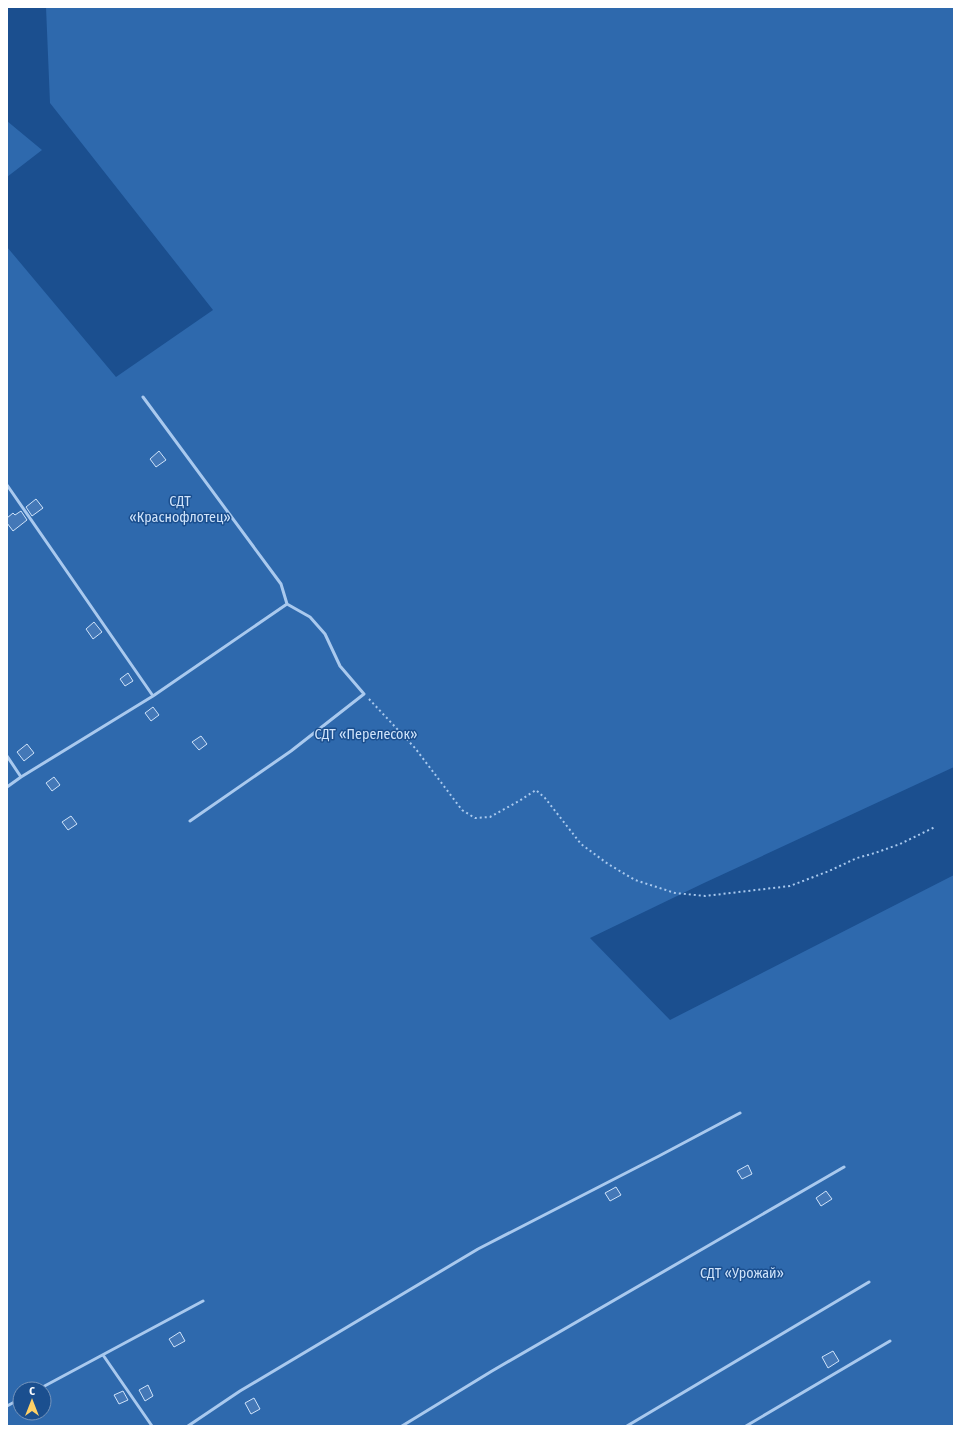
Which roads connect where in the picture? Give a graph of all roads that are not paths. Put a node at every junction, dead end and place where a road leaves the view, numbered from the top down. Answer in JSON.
{"nodes":[{"id":1,"x":143,"y":397,"type":"dead end"},
{"id":2,"x":7,"y":485,"type":"edge"},
{"id":3,"x":287,"y":604,"type":"junction"},
{"id":4,"x":153,"y":696,"type":"junction"},
{"id":5,"x":7,"y":756,"type":"edge"},
{"id":6,"x":22,"y":777,"type":"junction"},
{"id":7,"x":7,"y":787,"type":"edge"},
{"id":8,"x":190,"y":821,"type":"dead end"},
{"id":9,"x":740,"y":1113,"type":"dead end"},
{"id":10,"x":844,"y":1167,"type":"dead end"},
{"id":11,"x":869,"y":1282,"type":"dead end"},
{"id":12,"x":203,"y":1301,"type":"dead end"},
{"id":13,"x":890,"y":1341,"type":"dead end"},
{"id":14,"x":103,"y":1355,"type":"junction"},
{"id":15,"x":52,"y":1382,"type":"edge"},
{"id":16,"x":152,"y":1426,"type":"edge"},
{"id":17,"x":188,"y":1426,"type":"edge"},
{"id":18,"x":402,"y":1426,"type":"edge"},
{"id":19,"x":627,"y":1426,"type":"edge"},
{"id":20,"x":746,"y":1426,"type":"edge"}],
"edges":[{"from":1,"to":3,"type":"lane"},
{"from":2,"to":4,"type":"lane"},
{"from":3,"to":4,"type":"lane"},
{"from":3,"to":8,"type":"lane"},
{"from":4,"to":6,"type":"lane"},
{"from":5,"to":6,"type":"lane"},
{"from":6,"to":7,"type":"lane"},
{"from":9,"to":17,"type":"lane"},
{"from":10,"to":18,"type":"lane"},
{"from":11,"to":19,"type":"lane"},
{"from":12,"to":14,"type":"lane"},
{"from":13,"to":20,"type":"lane"},
{"from":14,"to":15,"type":"lane"},
{"from":14,"to":16,"type":"lane"}]}
